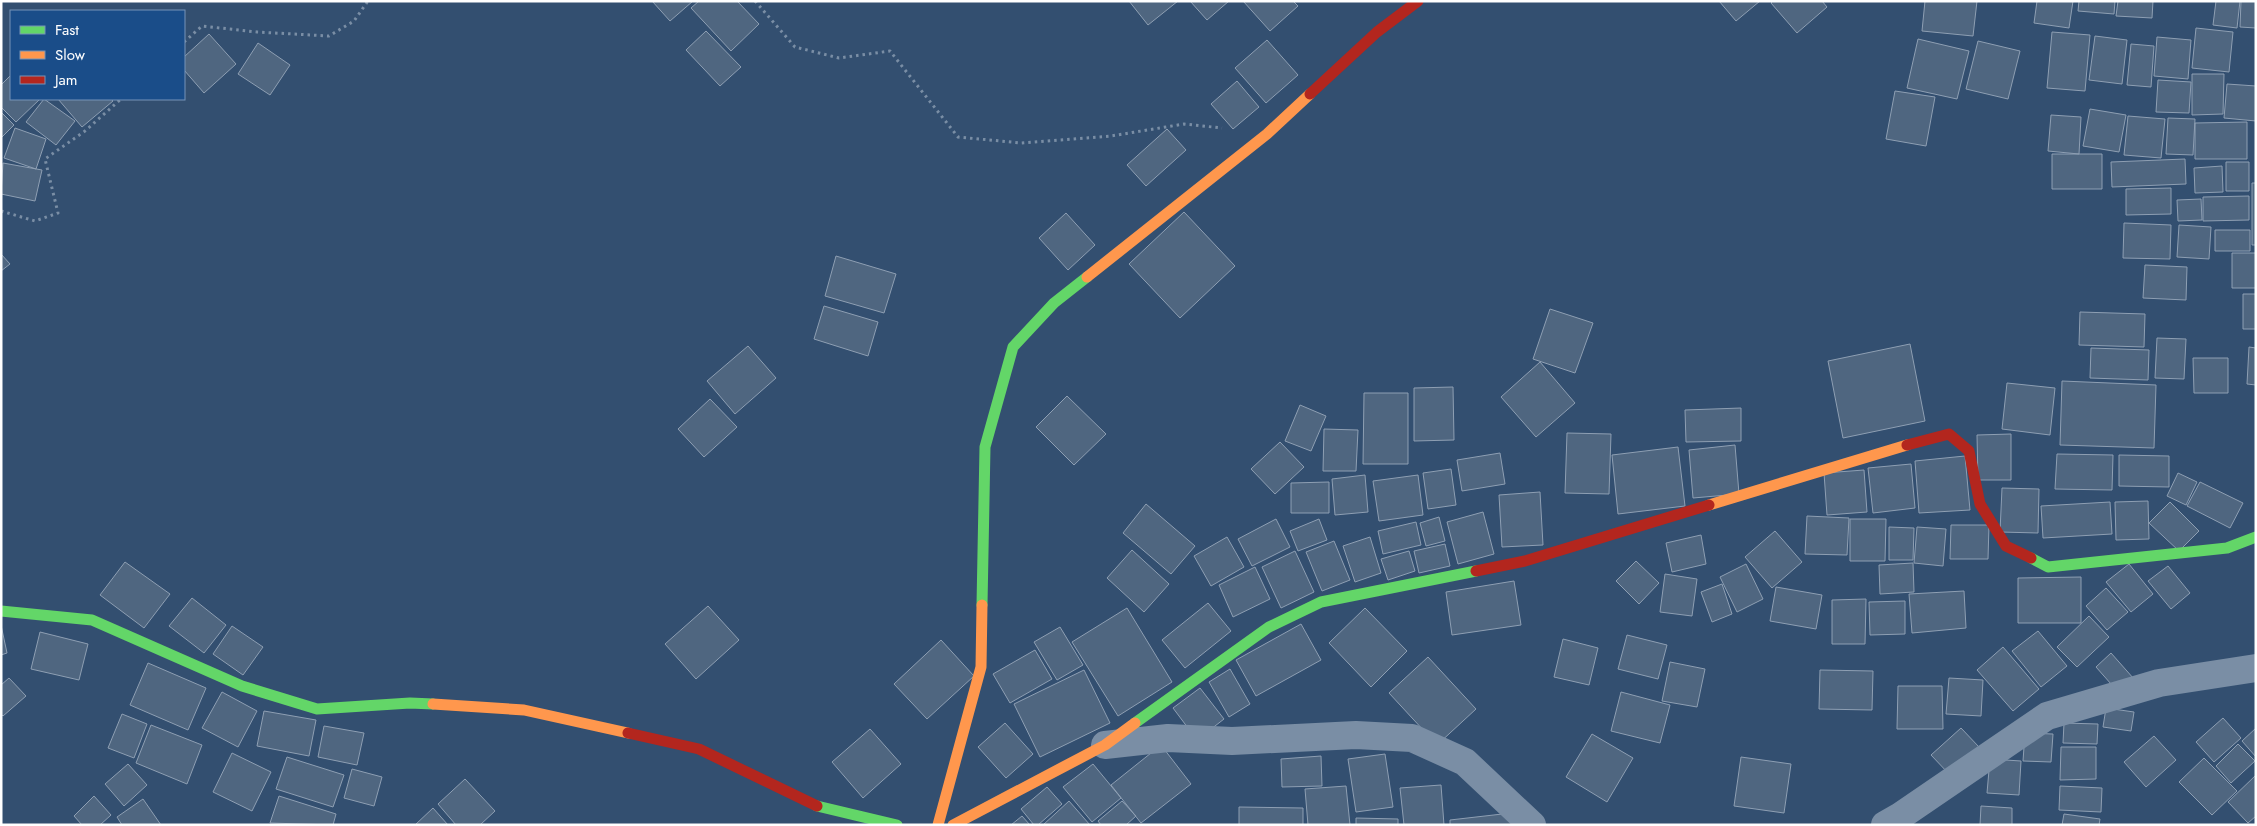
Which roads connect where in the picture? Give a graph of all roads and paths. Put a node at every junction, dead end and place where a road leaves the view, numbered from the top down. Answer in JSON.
{"nodes":[{"id":1,"x":368,"y":1,"type":"edge"},
{"id":2,"x":755,"y":1,"type":"edge"},
{"id":3,"x":1418,"y":1,"type":"edge"},
{"id":4,"x":185,"y":41,"type":"edge"},
{"id":5,"x":120,"y":100,"type":"edge"},
{"id":6,"x":1267,"y":134,"type":"junction"},
{"id":7,"x":1,"y":211,"type":"edge"},
{"id":8,"x":2256,"y":537,"type":"edge"},
{"id":9,"x":1,"y":611,"type":"edge"},
{"id":10,"x":2256,"y":668,"type":"edge"},
{"id":11,"x":1105,"y":745,"type":"junction"},
{"id":12,"x":897,"y":825,"type":"edge"},
{"id":13,"x":938,"y":825,"type":"edge"},
{"id":14,"x":953,"y":825,"type":"edge"},
{"id":15,"x":1532,"y":825,"type":"edge"},
{"id":16,"x":1885,"y":825,"type":"edge"}],
"edges":[{"from":1,"to":4,"type":"path"},
{"from":2,"to":6,"type":"path"},
{"from":3,"to":6,"type":"street"},
{"from":5,"to":7,"type":"path"},
{"from":6,"to":13,"type":"street"},
{"from":8,"to":11,"type":"street"},
{"from":9,"to":12,"type":"street"},
{"from":10,"to":16,"type":"street"},
{"from":11,"to":14,"type":"street"},
{"from":11,"to":15,"type":"street"}]}
